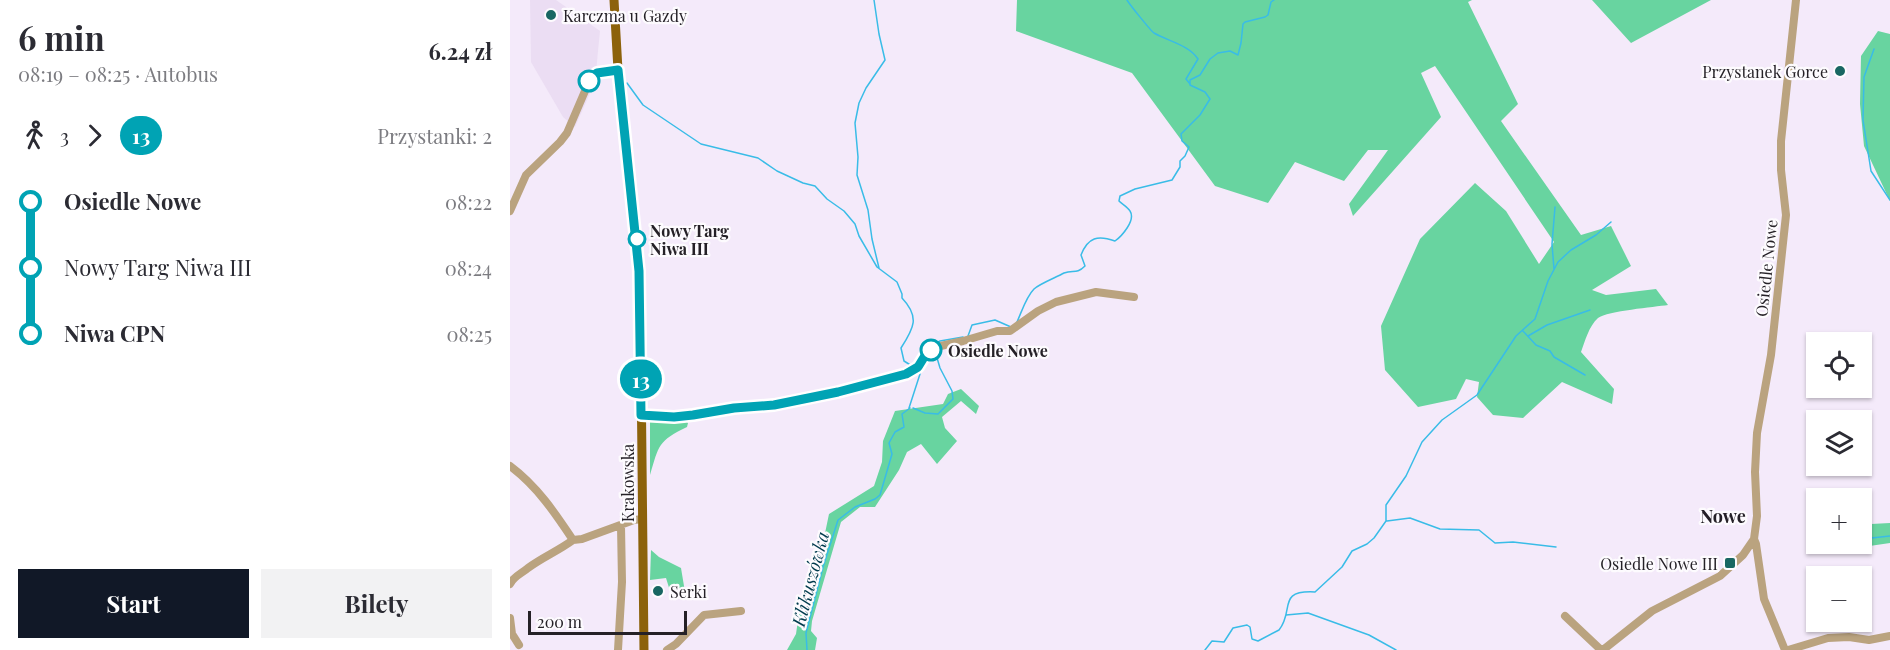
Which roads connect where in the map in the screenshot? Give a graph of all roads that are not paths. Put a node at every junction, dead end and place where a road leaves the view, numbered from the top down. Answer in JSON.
{"nodes":[{"id":1,"x":614,"y":0,"type":"edge"},
{"id":2,"x":1796,"y":0,"type":"edge"},
{"id":3,"x":618,"y":70,"type":"junction"},
{"id":4,"x":510,"y":211,"type":"edge"},
{"id":5,"x":1134,"y":297,"type":"dead end"},
{"id":6,"x":641,"y":415,"type":"junction"},
{"id":7,"x":510,"y":466,"type":"edge"},
{"id":8,"x":642,"y":519,"type":"junction"},
{"id":9,"x":621,"y":526,"type":"junction"},
{"id":10,"x":1754,"y":539,"type":"junction"},
{"id":11,"x":573,"y":540,"type":"junction"},
{"id":12,"x":510,"y":584,"type":"edge"},
{"id":13,"x":741,"y":611,"type":"dead end"},
{"id":14,"x":1565,"y":616,"type":"dead end"},
{"id":15,"x":510,"y":618,"type":"edge"},
{"id":16,"x":1890,"y":636,"type":"edge"},
{"id":17,"x":519,"y":645,"type":"dead end"},
{"id":18,"x":618,"y":650,"type":"edge"},
{"id":19,"x":644,"y":650,"type":"edge"},
{"id":20,"x":668,"y":650,"type":"edge"},
{"id":21,"x":1602,"y":650,"type":"edge"},
{"id":22,"x":1786,"y":650,"type":"edge"}],
"edges":[{"from":1,"to":3,"type":"main road","name":"Krakowska"},
{"from":2,"to":10,"type":"street","name":"Osiedle Nowe"},
{"from":3,"to":4,"type":"street"},
{"from":3,"to":6,"type":"main road","name":"Krakowska"},
{"from":5,"to":6,"type":"street"},
{"from":6,"to":8,"type":"main road","name":"Krakowska"},
{"from":7,"to":11,"type":"street"},
{"from":8,"to":9,"type":"street"},
{"from":8,"to":19,"type":"main road","name":"Krakowska"},
{"from":9,"to":11,"type":"street"},
{"from":9,"to":18,"type":"street"},
{"from":10,"to":21,"type":"street"},
{"from":10,"to":22,"type":"street","name":"Osiedle Nowe"},
{"from":11,"to":12,"type":"street"},
{"from":13,"to":20,"type":"street"},
{"from":14,"to":21,"type":"street"},
{"from":15,"to":17,"type":"street"},
{"from":16,"to":22,"type":"street"}]}
